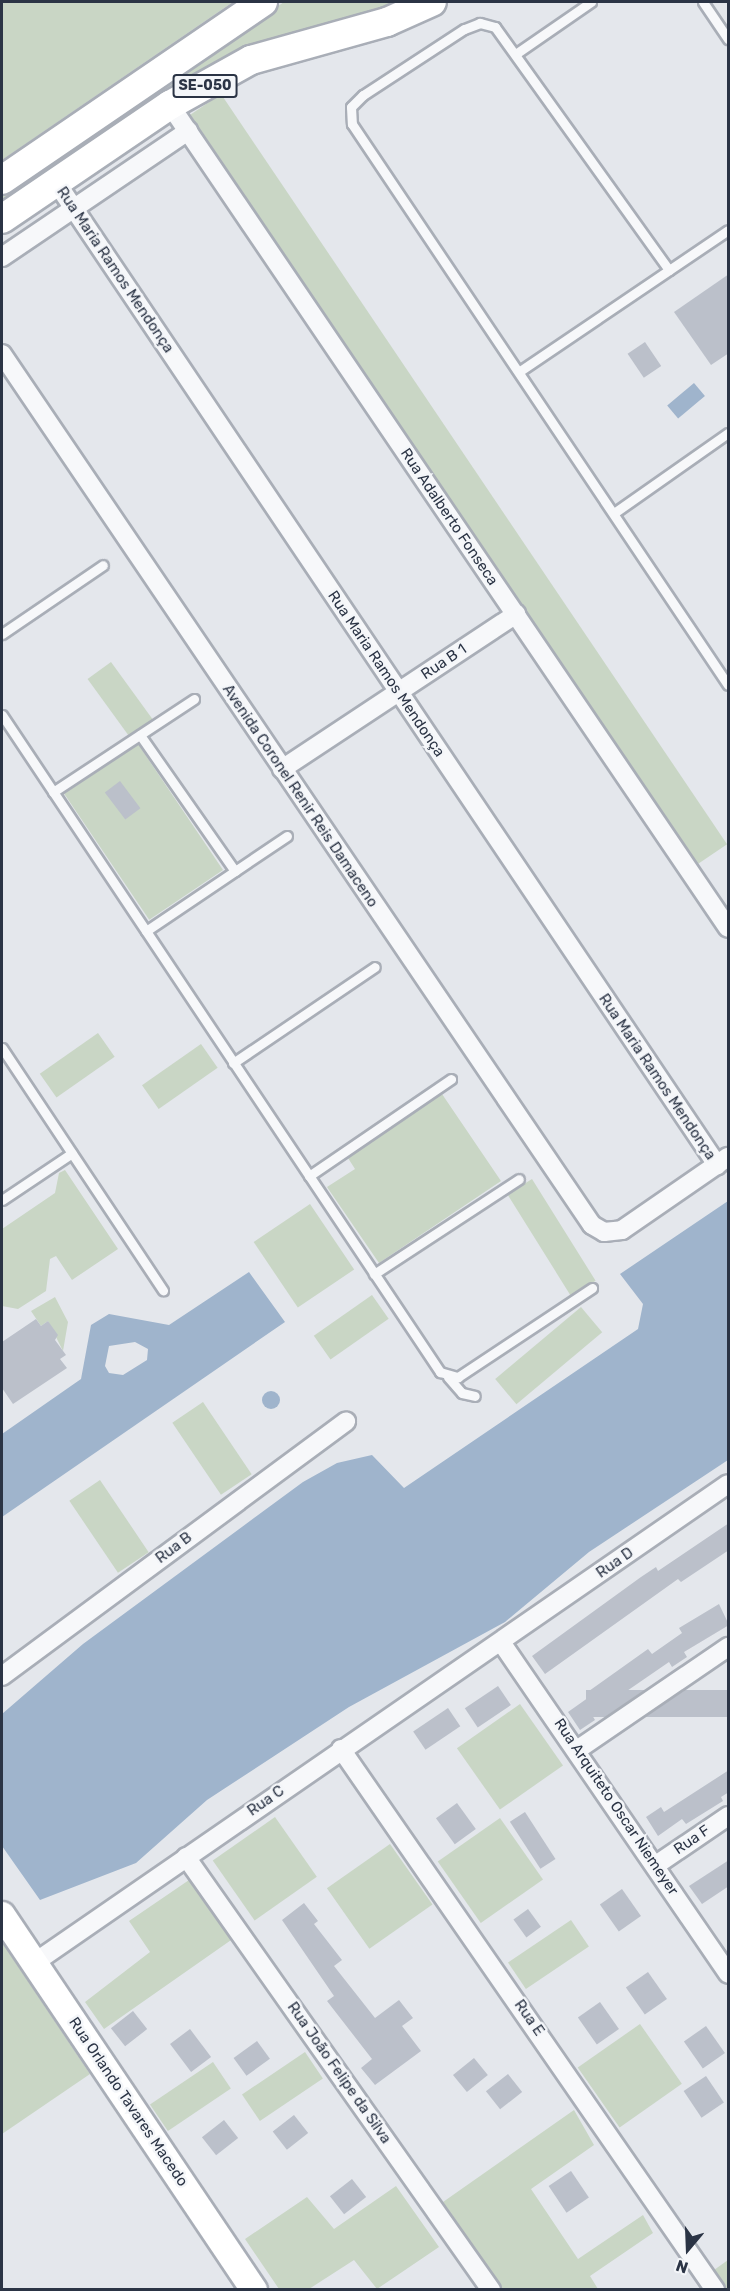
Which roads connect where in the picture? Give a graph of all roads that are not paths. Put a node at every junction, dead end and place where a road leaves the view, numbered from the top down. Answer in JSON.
{"nodes":[{"id":1,"x":263,"y":2,"type":"edge"},
{"id":2,"x":432,"y":2,"type":"edge"},
{"id":3,"x":591,"y":2,"type":"edge"},
{"id":4,"x":703,"y":2,"type":"edge"},
{"id":5,"x":729,"y":39,"type":"edge"},
{"id":6,"x":517,"y":53,"type":"junction"},
{"id":7,"x":170,"y":105,"type":"junction"},
{"id":8,"x":188,"y":132,"type":"junction"},
{"id":9,"x":2,"y":180,"type":"edge"},
{"id":10,"x":56,"y":182,"type":"junction"},
{"id":11,"x":74,"y":209,"type":"junction"},
{"id":12,"x":2,"y":219,"type":"edge"},
{"id":13,"x":729,"y":230,"type":"edge"},
{"id":14,"x":2,"y":257,"type":"edge"},
{"id":15,"x":669,"y":270,"type":"junction"},
{"id":16,"x":2,"y":354,"type":"edge"},
{"id":17,"x":520,"y":371,"type":"junction"},
{"id":18,"x":729,"y":433,"type":"edge"},
{"id":19,"x":614,"y":513,"type":"junction"},
{"id":20,"x":103,"y":565,"type":"dead end"},
{"id":21,"x":516,"y":614,"type":"junction"},
{"id":22,"x":2,"y":634,"type":"edge"},
{"id":23,"x":729,"y":685,"type":"edge"},
{"id":24,"x":398,"y":692,"type":"junction"},
{"id":25,"x":194,"y":699,"type":"dead end"},
{"id":26,"x":2,"y":715,"type":"edge"},
{"id":27,"x":140,"y":735,"type":"junction"},
{"id":28,"x":282,"y":769,"type":"junction"},
{"id":29,"x":53,"y":792,"type":"junction"},
{"id":30,"x":287,"y":836,"type":"dead end"},
{"id":31,"x":235,"y":871,"type":"junction"},
{"id":32,"x":729,"y":928,"type":"edge"},
{"id":33,"x":146,"y":932,"type":"junction"},
{"id":34,"x":375,"y":967,"type":"dead end"},
{"id":35,"x":2,"y":1048,"type":"edge"},
{"id":36,"x":233,"y":1063,"type":"junction"},
{"id":37,"x":451,"y":1079,"type":"dead end"},
{"id":38,"x":72,"y":1153,"type":"junction"},
{"id":39,"x":723,"y":1161,"type":"edge"},
{"id":40,"x":309,"y":1176,"type":"junction"},
{"id":41,"x":519,"y":1179,"type":"dead end"},
{"id":42,"x":2,"y":1200,"type":"edge"},
{"id":43,"x":374,"y":1274,"type":"junction"},
{"id":44,"x":592,"y":1288,"type":"dead end"},
{"id":45,"x":163,"y":1290,"type":"dead end"},
{"id":46,"x":448,"y":1377,"type":"junction"},
{"id":47,"x":475,"y":1396,"type":"dead end"},
{"id":48,"x":346,"y":1421,"type":"dead end"},
{"id":49,"x":729,"y":1484,"type":"edge"},
{"id":50,"x":501,"y":1642,"type":"junction"},
{"id":51,"x":729,"y":1647,"type":"edge"},
{"id":52,"x":2,"y":1676,"type":"edge"},
{"id":53,"x":341,"y":1749,"type":"junction"},
{"id":54,"x":577,"y":1750,"type":"junction"},
{"id":55,"x":729,"y":1816,"type":"edge"},
{"id":56,"x":186,"y":1857,"type":"junction"},
{"id":57,"x":656,"y":1865,"type":"junction"},
{"id":58,"x":2,"y":1915,"type":"edge"},
{"id":59,"x":34,"y":1963,"type":"junction"},
{"id":60,"x":729,"y":1974,"type":"edge"},
{"id":61,"x":254,"y":2289,"type":"edge"},
{"id":62,"x":491,"y":2289,"type":"edge"},
{"id":63,"x":715,"y":2289,"type":"edge"}],
"edges":[{"from":1,"to":9,"type":"main road","number":"SE-050"},
{"from":2,"to":7,"type":"main road","number":"SE-050"},
{"from":3,"to":6,"type":"lane"},
{"from":4,"to":5,"type":"lane"},
{"from":6,"to":15,"type":"lane"},
{"from":6,"to":17,"type":"lane"},
{"from":7,"to":8,"type":"street","name":"Rua Adalberto Fonseca"},
{"from":7,"to":10,"type":"main road","number":"SE-050"},
{"from":8,"to":11,"type":"street"},
{"from":8,"to":21,"type":"street","name":"Rua Adalberto Fonseca"},
{"from":10,"to":11,"type":"street","name":"Rua Maria Ramos Mendonça"},
{"from":10,"to":12,"type":"main road","number":"SE-050"},
{"from":11,"to":14,"type":"street"},
{"from":11,"to":24,"type":"street","name":"Rua Maria Ramos Mendonça"},
{"from":13,"to":15,"type":"lane"},
{"from":15,"to":17,"type":"lane"},
{"from":16,"to":28,"type":"street","name":"Avenida Coronel Renir Reis Damaceno"},
{"from":17,"to":19,"type":"lane"},
{"from":18,"to":19,"type":"lane"},
{"from":19,"to":23,"type":"lane"},
{"from":20,"to":22,"type":"lane"},
{"from":21,"to":24,"type":"street","name":"Rua B 1"},
{"from":21,"to":32,"type":"street","name":"Rua Adalberto Fonseca"},
{"from":24,"to":28,"type":"street","name":"Rua B 1"},
{"from":24,"to":39,"type":"street","name":"Rua Maria Ramos Mendonça"},
{"from":25,"to":27,"type":"lane"},
{"from":26,"to":29,"type":"lane"},
{"from":27,"to":29,"type":"lane"},
{"from":27,"to":31,"type":"lane"},
{"from":28,"to":39,"type":"street","name":"Avenida Coronel Renir Reis Damaceno"},
{"from":29,"to":33,"type":"lane"},
{"from":30,"to":31,"type":"lane"},
{"from":31,"to":33,"type":"lane"},
{"from":33,"to":36,"type":"lane"},
{"from":34,"to":36,"type":"lane"},
{"from":35,"to":38,"type":"lane"},
{"from":36,"to":40,"type":"lane"},
{"from":37,"to":40,"type":"lane"},
{"from":38,"to":42,"type":"lane"},
{"from":38,"to":45,"type":"lane"},
{"from":40,"to":43,"type":"lane"},
{"from":41,"to":43,"type":"lane"},
{"from":43,"to":46,"type":"lane"},
{"from":44,"to":46,"type":"lane"},
{"from":46,"to":47,"type":"lane"},
{"from":48,"to":52,"type":"street","name":"Rua B"},
{"from":49,"to":50,"type":"street","name":"Rua D"},
{"from":50,"to":53,"type":"street","name":"Rua C"},
{"from":50,"to":54,"type":"street","name":"Rua Arquiteto Oscar Niemeyer"},
{"from":51,"to":54,"type":"street"},
{"from":53,"to":56,"type":"street","name":"Rua C"},
{"from":53,"to":63,"type":"street","name":"Rua E"},
{"from":54,"to":57,"type":"street","name":"Rua Arquiteto Oscar Niemeyer"},
{"from":55,"to":57,"type":"street","name":"Rua F"},
{"from":56,"to":59,"type":"street","name":"Rua C"},
{"from":56,"to":62,"type":"street","name":"Rua João Felipe da Silva"},
{"from":57,"to":60,"type":"street","name":"Rua Arquiteto Oscar Niemeyer"},
{"from":58,"to":59,"type":"street","name":"Rua Orlando Tavares Macedo"},
{"from":59,"to":61,"type":"street","name":"Rua Orlando Tavares Macedo"}]}
